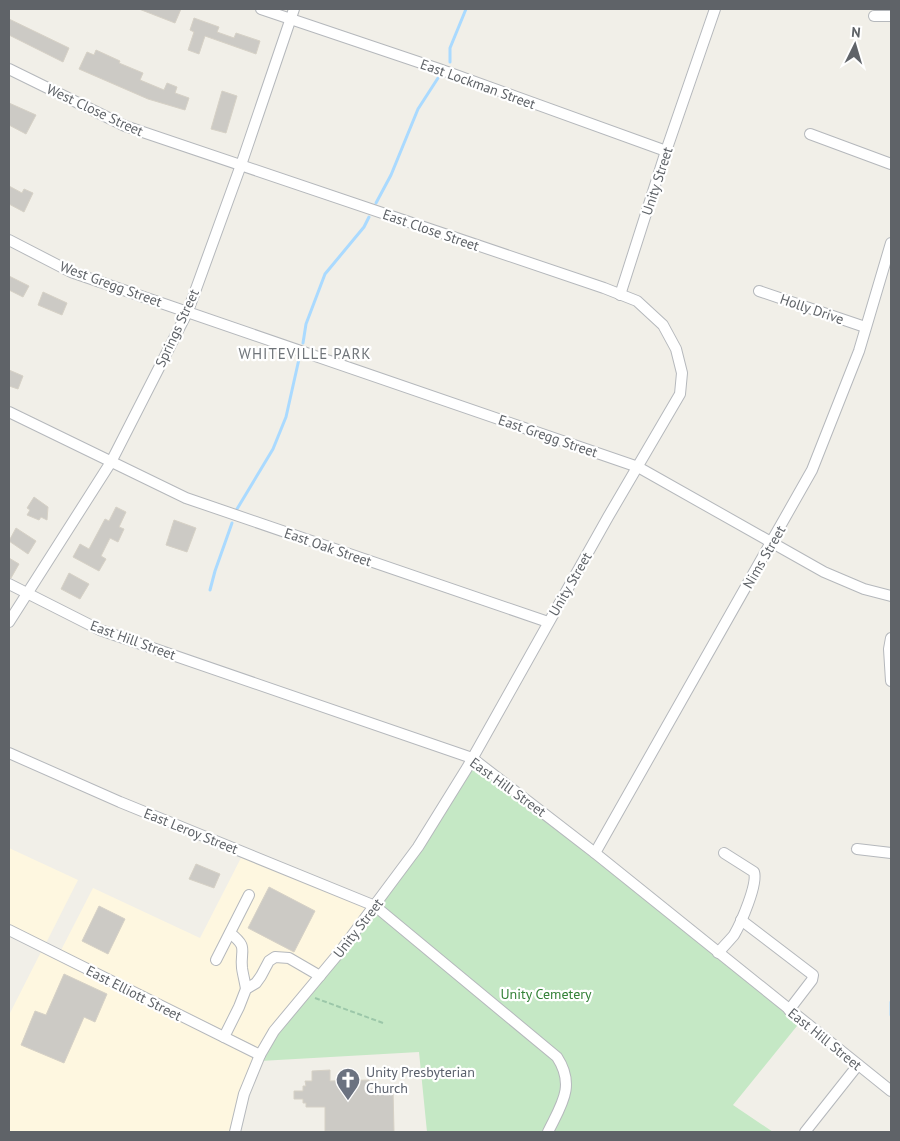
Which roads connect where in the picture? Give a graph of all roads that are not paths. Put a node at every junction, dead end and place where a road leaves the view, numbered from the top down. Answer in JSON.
{"nodes":[{"id":1,"x":261,"y":9,"type":"edge"},
{"id":2,"x":715,"y":9,"type":"edge"},
{"id":3,"x":292,"y":14,"type":"edge"},
{"id":4,"x":874,"y":16,"type":"dead end"},
{"id":5,"x":891,"y":16,"type":"edge"},
{"id":6,"x":9,"y":69,"type":"edge"},
{"id":7,"x":810,"y":134,"type":"dead end"},
{"id":8,"x":666,"y":151,"type":"junction"},
{"id":9,"x":891,"y":164,"type":"edge"},
{"id":10,"x":241,"y":165,"type":"junction"},
{"id":11,"x":9,"y":240,"type":"edge"},
{"id":12,"x":891,"y":243,"type":"edge"},
{"id":13,"x":759,"y":291,"type":"dead end"},
{"id":14,"x":620,"y":295,"type":"junction"},
{"id":15,"x":188,"y":311,"type":"junction"},
{"id":16,"x":865,"y":327,"type":"junction"},
{"id":17,"x":9,"y":412,"type":"edge"},
{"id":18,"x":111,"y":462,"type":"junction"},
{"id":19,"x":638,"y":467,"type":"junction"},
{"id":20,"x":772,"y":544,"type":"junction"},
{"id":21,"x":9,"y":584,"type":"edge"},
{"id":22,"x":28,"y":594,"type":"junction"},
{"id":23,"x":891,"y":596,"type":"edge"},
{"id":24,"x":9,"y":622,"type":"edge"},
{"id":25,"x":548,"y":622,"type":"junction"},
{"id":26,"x":891,"y":638,"type":"edge"},
{"id":27,"x":891,"y":680,"type":"edge"},
{"id":28,"x":9,"y":753,"type":"edge"},
{"id":29,"x":472,"y":758,"type":"junction"},
{"id":30,"x":857,"y":849,"type":"dead end"},
{"id":31,"x":595,"y":853,"type":"junction"},
{"id":32,"x":891,"y":853,"type":"edge"},
{"id":33,"x":724,"y":854,"type":"dead end"},
{"id":34,"x":249,"y":895,"type":"dead end"},
{"id":35,"x":375,"y":906,"type":"junction"},
{"id":36,"x":741,"y":920,"type":"junction"},
{"id":37,"x":9,"y":930,"type":"edge"},
{"id":38,"x":230,"y":933,"type":"junction"},
{"id":39,"x":718,"y":953,"type":"junction"},
{"id":40,"x":216,"y":960,"type":"dead end"},
{"id":41,"x":320,"y":976,"type":"junction"},
{"id":42,"x":246,"y":988,"type":"junction"},
{"id":43,"x":790,"y":1010,"type":"junction"},
{"id":44,"x":224,"y":1038,"type":"junction"},
{"id":45,"x":260,"y":1055,"type":"junction"},
{"id":46,"x":858,"y":1065,"type":"junction"},
{"id":47,"x":891,"y":1091,"type":"edge"},
{"id":48,"x":235,"y":1132,"type":"edge"},
{"id":49,"x":548,"y":1132,"type":"edge"},
{"id":50,"x":805,"y":1132,"type":"edge"}],
"edges":[{"from":1,"to":3,"type":"street","name":"East Lockman Street"},
{"from":2,"to":8,"type":"street","name":"Unity Street"},
{"from":3,"to":8,"type":"street","name":"East Lockman Street"},
{"from":3,"to":10,"type":"street","name":"Springs Street"},
{"from":4,"to":5,"type":"street"},
{"from":6,"to":10,"type":"street","name":"West Close Street"},
{"from":7,"to":9,"type":"street"},
{"from":8,"to":14,"type":"street","name":"Unity Street"},
{"from":10,"to":14,"type":"street","name":"East Close Street"},
{"from":10,"to":15,"type":"street","name":"Springs Street"},
{"from":11,"to":15,"type":"street","name":"West Gregg Street"},
{"from":12,"to":16,"type":"street","name":"Nims Street"},
{"from":13,"to":16,"type":"street","name":"Holly Drive"},
{"from":14,"to":19,"type":"street","name":"Unity Street"},
{"from":15,"to":18,"type":"street","name":"Springs Street"},
{"from":15,"to":19,"type":"street","name":"East Gregg Street"},
{"from":16,"to":20,"type":"street","name":"Nims Street"},
{"from":17,"to":18,"type":"street","name":"East Oak Street"},
{"from":18,"to":22,"type":"street","name":"Springs Street"},
{"from":18,"to":25,"type":"street","name":"East Oak Street"},
{"from":19,"to":20,"type":"street","name":"East Gregg Street"},
{"from":19,"to":25,"type":"street","name":"Unity Street"},
{"from":20,"to":23,"type":"street","name":"East Gregg Street"},
{"from":20,"to":31,"type":"street","name":"Nims Street"},
{"from":21,"to":22,"type":"street","name":"East Hill Street"},
{"from":22,"to":24,"type":"street","name":"Springs Street"},
{"from":22,"to":29,"type":"street","name":"East Hill Street"},
{"from":25,"to":29,"type":"street","name":"Unity Street"},
{"from":26,"to":27,"type":"street"},
{"from":28,"to":35,"type":"street","name":"East Leroy Street"},
{"from":29,"to":31,"type":"street","name":"East Hill Street"},
{"from":29,"to":35,"type":"street","name":"Unity Street"},
{"from":30,"to":32,"type":"street"},
{"from":31,"to":39,"type":"street","name":"East Hill Street"},
{"from":33,"to":36,"type":"street"},
{"from":34,"to":38,"type":"street"},
{"from":35,"to":41,"type":"street","name":"Unity Street"},
{"from":35,"to":49,"type":"street","name":"East Leroy Street"},
{"from":36,"to":39,"type":"street"},
{"from":36,"to":43,"type":"street"},
{"from":37,"to":44,"type":"street","name":"East Elliott Street"},
{"from":38,"to":40,"type":"street"},
{"from":38,"to":42,"type":"street"},
{"from":39,"to":43,"type":"street","name":"East Hill Street"},
{"from":41,"to":42,"type":"street"},
{"from":41,"to":45,"type":"street","name":"Unity Street"},
{"from":42,"to":44,"type":"street"},
{"from":43,"to":46,"type":"street","name":"East Hill Street"},
{"from":44,"to":45,"type":"street","name":"East Elliott Street"},
{"from":45,"to":48,"type":"street","name":"Unity Street"},
{"from":46,"to":47,"type":"street","name":"East Hill Street"},
{"from":46,"to":50,"type":"street"}]}
